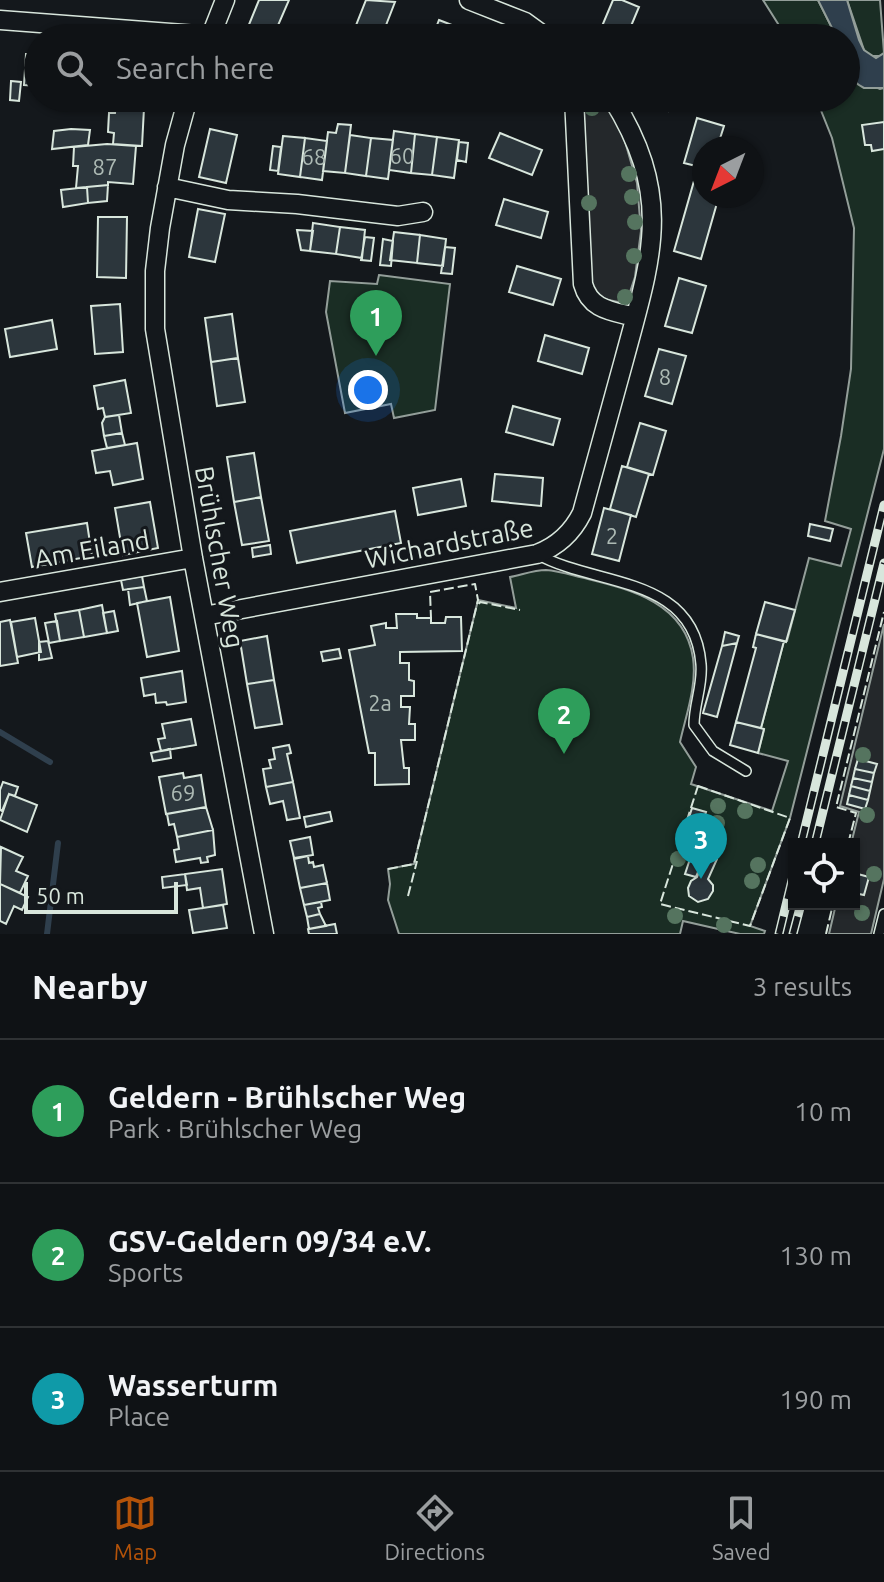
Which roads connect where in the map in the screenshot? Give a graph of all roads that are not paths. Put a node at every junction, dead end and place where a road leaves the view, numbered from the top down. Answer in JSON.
{"nodes":[{"id":1,"x":225,"y":0,"type":"edge"},
{"id":2,"x":469,"y":0,"type":"edge"},
{"id":3,"x":0,"y":20,"type":"edge"},
{"id":4,"x":49,"y":24,"type":"edge"},
{"id":5,"x":215,"y":24,"type":"edge"},
{"id":6,"x":528,"y":24,"type":"edge"},
{"id":7,"x":184,"y":112,"type":"edge"},
{"id":8,"x":575,"y":112,"type":"edge"},
{"id":9,"x":620,"y":112,"type":"edge"},
{"id":10,"x":167,"y":187,"type":"junction"},
{"id":11,"x":423,"y":212,"type":"dead end"},
{"id":12,"x":635,"y":317,"type":"junction"},
{"id":13,"x":537,"y":554,"type":"junction"},
{"id":14,"x":193,"y":558,"type":"junction"},
{"id":15,"x":0,"y":592,"type":"edge"},
{"id":16,"x":204,"y":616,"type":"junction"},
{"id":17,"x":746,"y":771,"type":"dead end"},
{"id":18,"x":884,"y":914,"type":"edge"},
{"id":19,"x":264,"y":934,"type":"edge"},
{"id":20,"x":879,"y":934,"type":"edge"}],
"edges":[{"from":1,"to":5,"type":"street"},
{"from":2,"to":6,"type":"street"},
{"from":3,"to":4,"type":"street"},
{"from":7,"to":10,"type":"street","name":"Brühlscher Weg"},
{"from":8,"to":12,"type":"street"},
{"from":9,"to":12,"type":"street","name":"Wichardstraße"},
{"from":10,"to":11,"type":"street"},
{"from":10,"to":14,"type":"street","name":"Brühlscher Weg"},
{"from":12,"to":13,"type":"street","name":"Wichardstraße"},
{"from":13,"to":16,"type":"street","name":"Wichardstraße"},
{"from":13,"to":17,"type":"lane"},
{"from":14,"to":15,"type":"street","name":"Am Eiland"},
{"from":14,"to":16,"type":"street","name":"Brühlscher Weg"},
{"from":16,"to":19,"type":"street","name":"Brühlscher Weg"},
{"from":18,"to":20,"type":"lane"}]}
